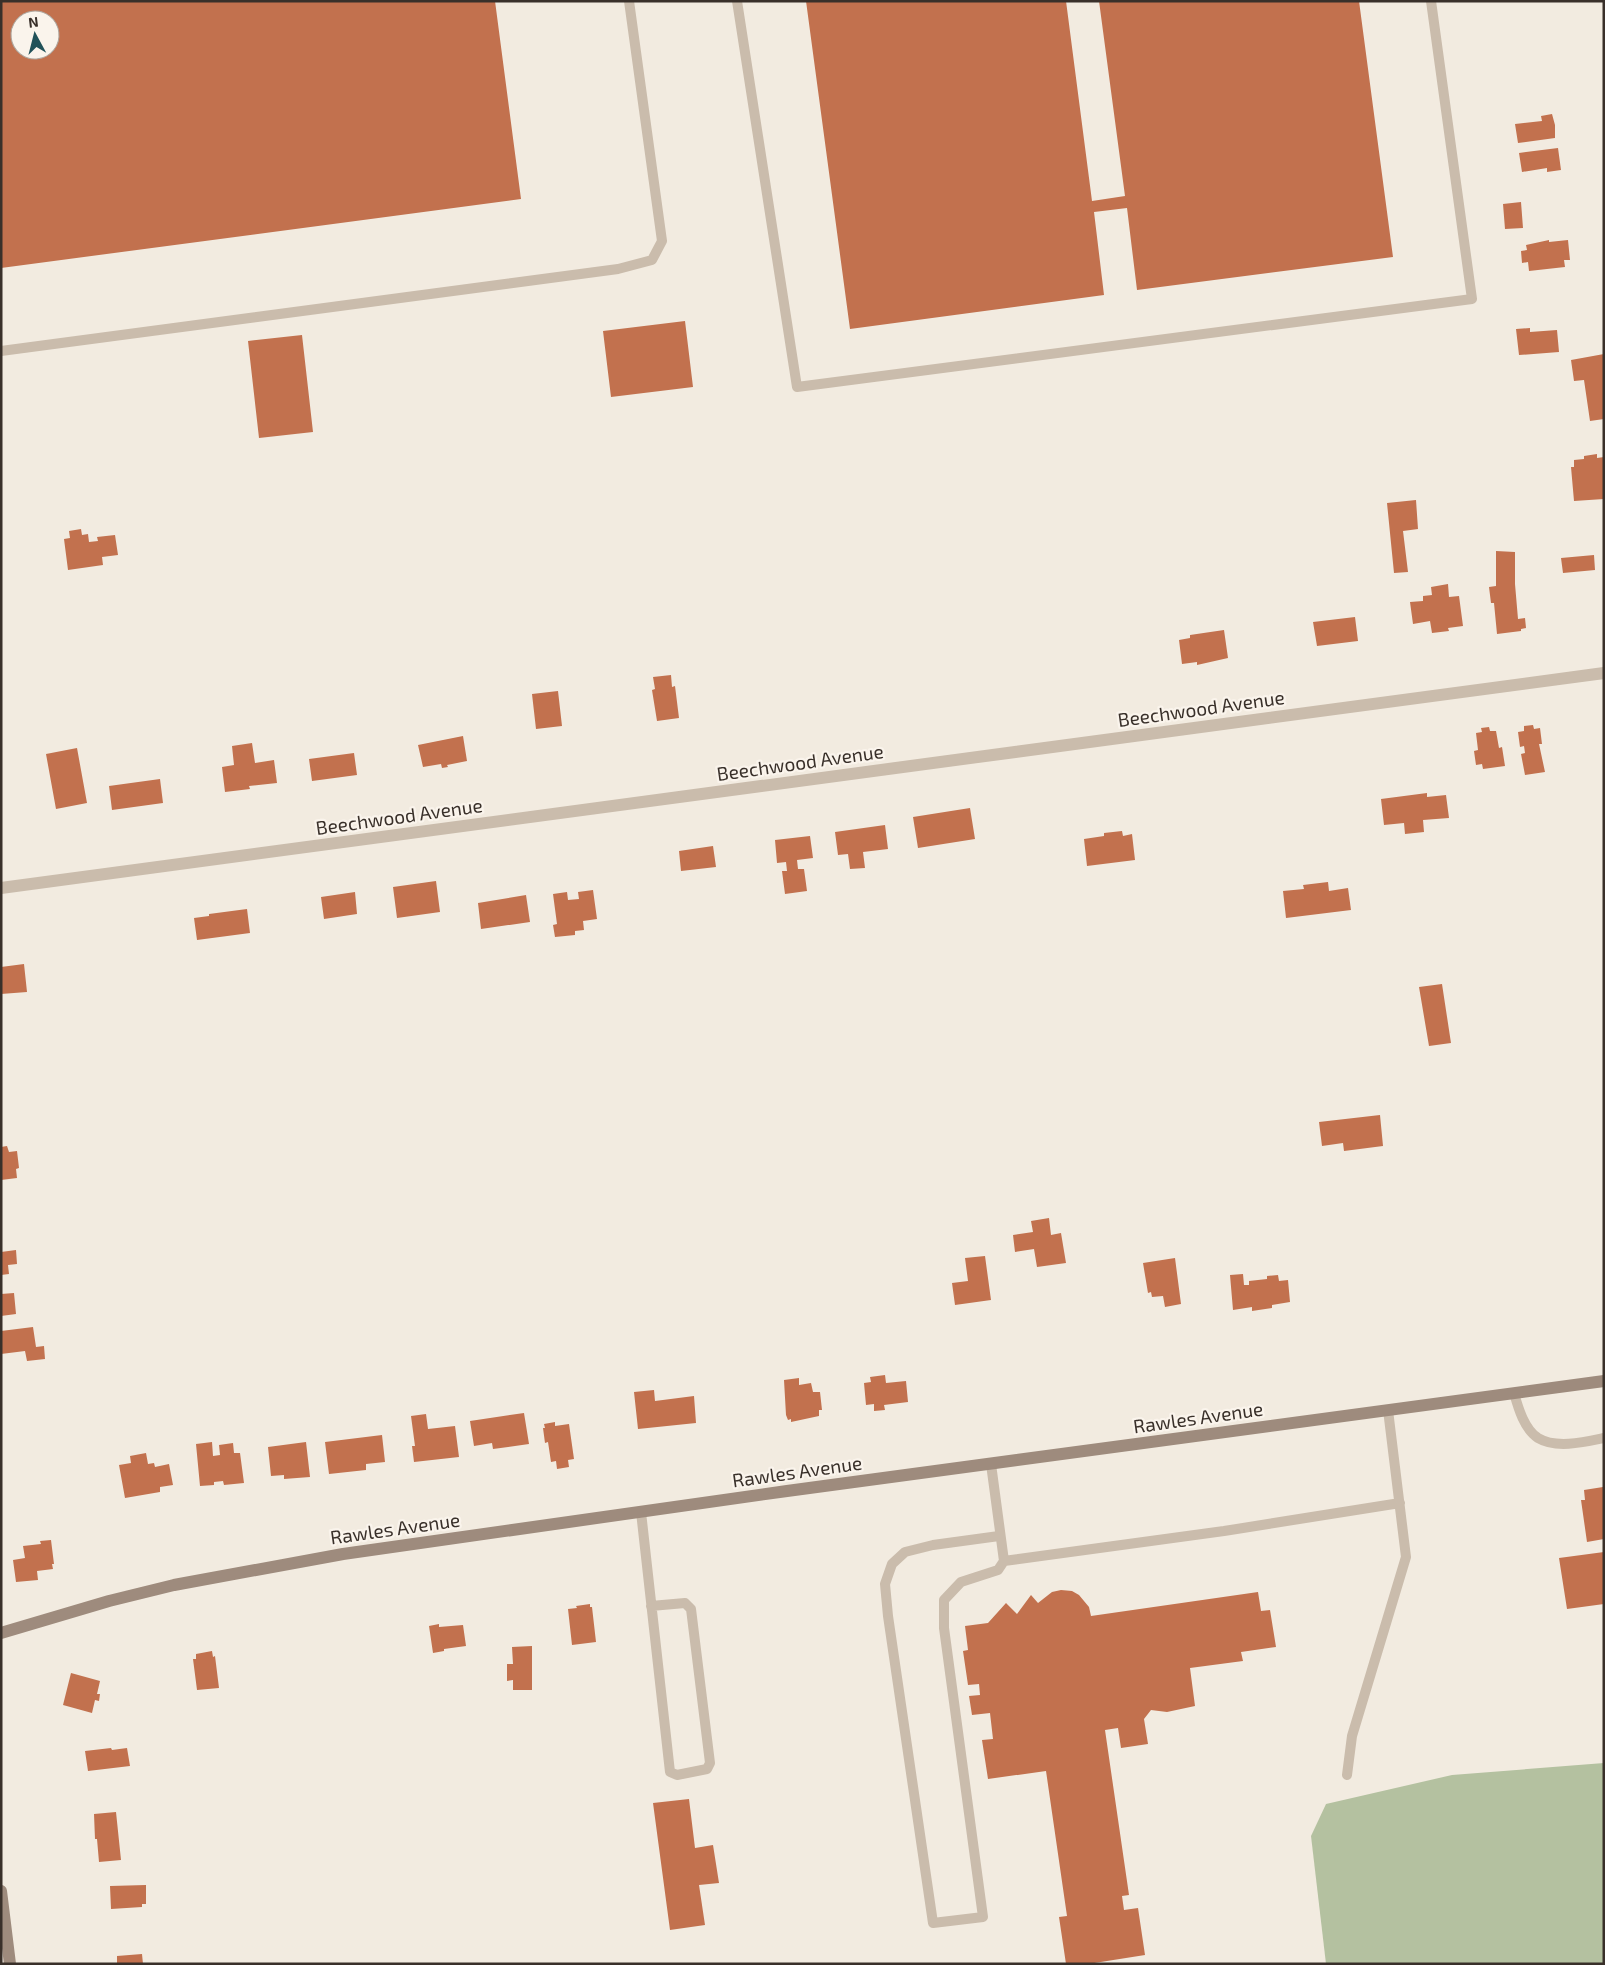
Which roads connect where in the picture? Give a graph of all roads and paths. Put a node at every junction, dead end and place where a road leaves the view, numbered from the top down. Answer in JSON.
{"nodes":[{"id":1,"x":629,"y":1,"type":"edge"},
{"id":2,"x":737,"y":1,"type":"edge"},
{"id":3,"x":1431,"y":1,"type":"edge"},
{"id":4,"x":1,"y":351,"type":"edge"},
{"id":5,"x":1604,"y":673,"type":"edge"},
{"id":6,"x":1,"y":888,"type":"edge"},
{"id":7,"x":1604,"y":1381,"type":"edge"},
{"id":8,"x":1514,"y":1393,"type":"junction"},
{"id":9,"x":1388,"y":1410,"type":"junction"},
{"id":10,"x":1604,"y":1438,"type":"edge"},
{"id":11,"x":990,"y":1464,"type":"junction"},
{"id":12,"x":1400,"y":1503,"type":"junction"},
{"id":13,"x":641,"y":1512,"type":"junction"},
{"id":14,"x":999,"y":1536,"type":"junction"},
{"id":15,"x":1004,"y":1561,"type":"junction"},
{"id":16,"x":651,"y":1606,"type":"junction"},
{"id":17,"x":1,"y":1633,"type":"edge"},
{"id":18,"x":1347,"y":1776,"type":"dead end"},
{"id":19,"x":1,"y":1891,"type":"edge"},
{"id":20,"x":10,"y":1964,"type":"edge"}],
"edges":[{"from":1,"to":4,"type":"lane"},
{"from":2,"to":3,"type":"lane"},
{"from":5,"to":6,"type":"street","name":"Beechwood Avenue"},
{"from":7,"to":8,"type":"street","name":"Rawles Avenue"},
{"from":8,"to":9,"type":"street","name":"Rawles Avenue"},
{"from":8,"to":10,"type":"lane"},
{"from":9,"to":11,"type":"street","name":"Rawles Avenue"},
{"from":9,"to":12,"type":"lane"},
{"from":11,"to":13,"type":"street","name":"Rawles Avenue"},
{"from":11,"to":14,"type":"lane"},
{"from":12,"to":15,"type":"lane"},
{"from":12,"to":18,"type":"lane"},
{"from":13,"to":16,"type":"lane"},
{"from":13,"to":17,"type":"street","name":"Rawles Avenue"},
{"from":14,"to":15,"type":"lane"},
{"from":14,"to":15,"type":"lane"},
{"from":16,"to":16,"type":"lane"},
{"from":19,"to":20,"type":"street"}]}
